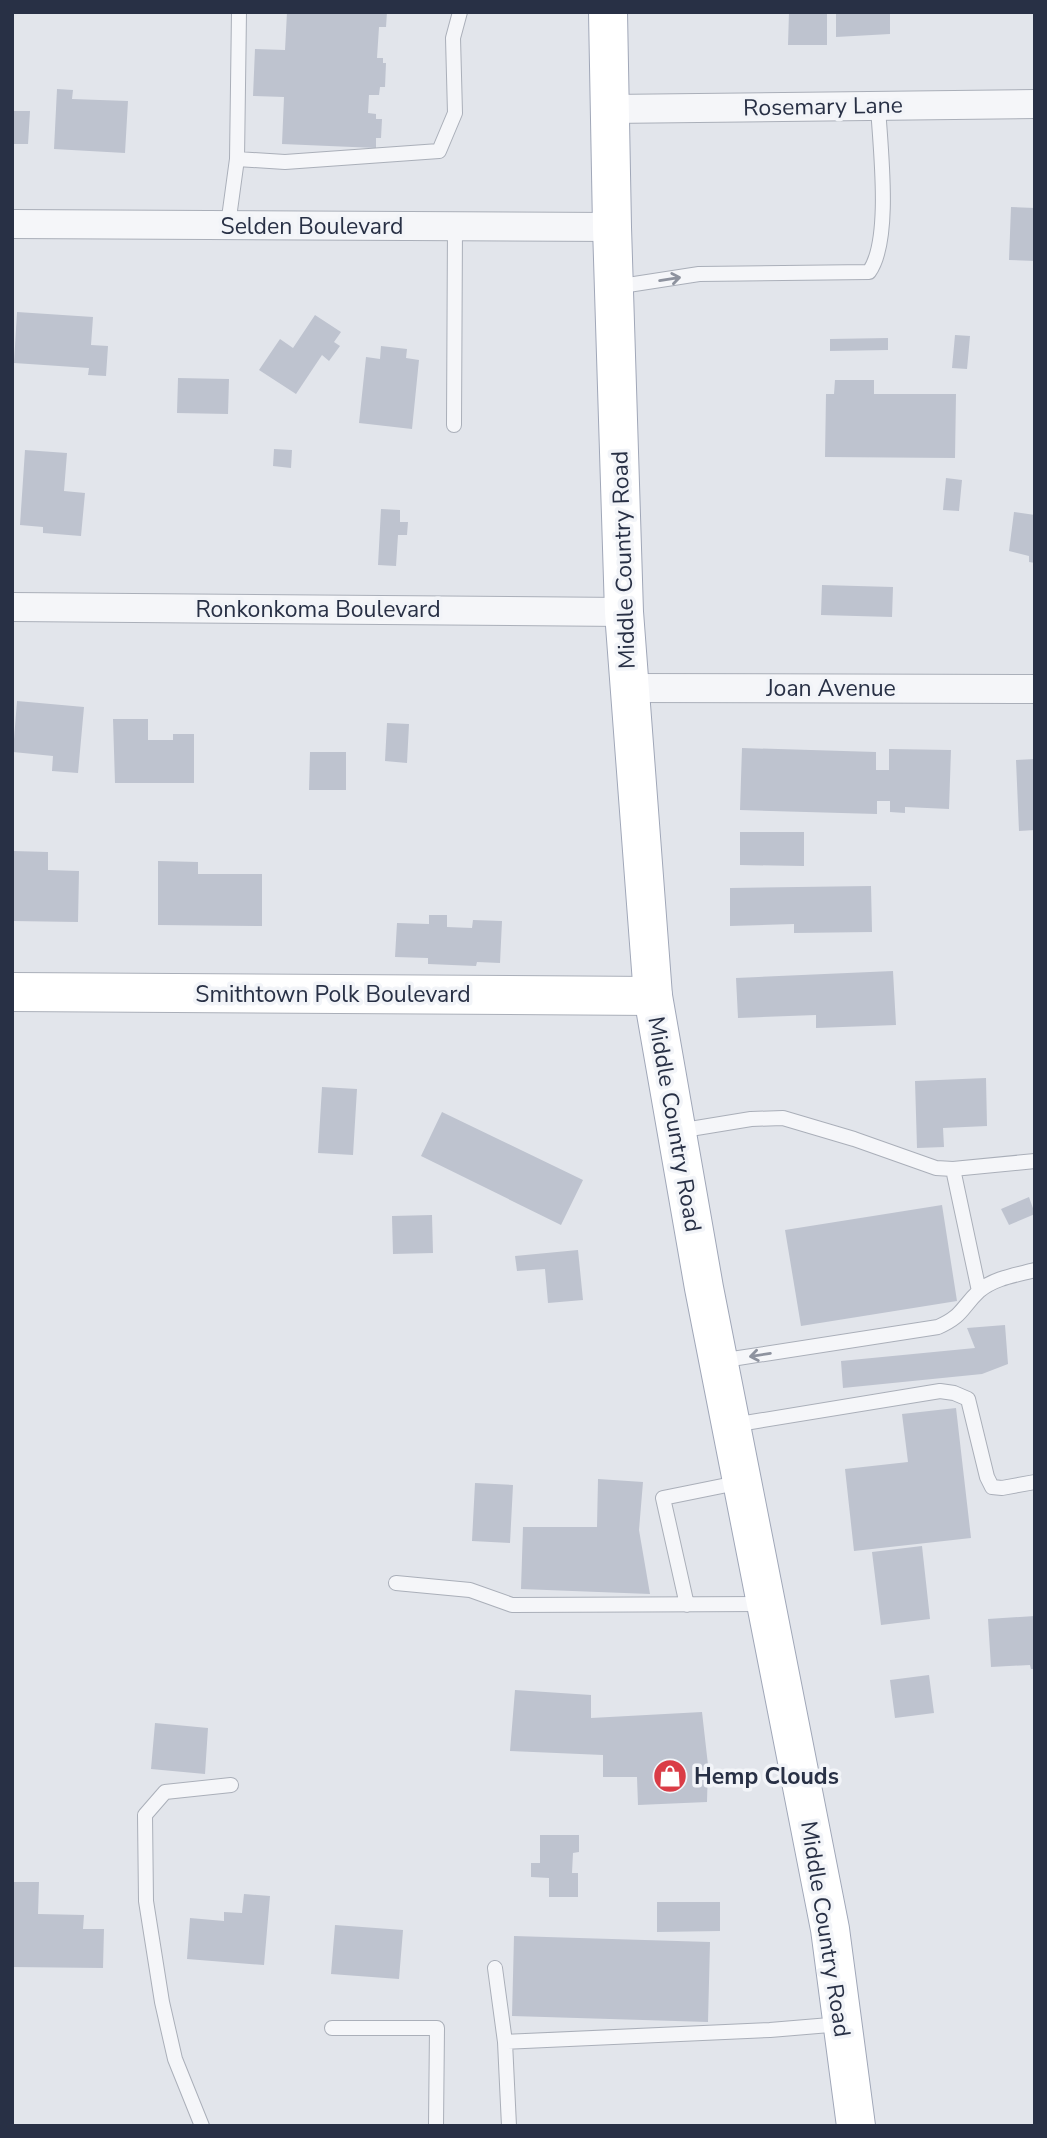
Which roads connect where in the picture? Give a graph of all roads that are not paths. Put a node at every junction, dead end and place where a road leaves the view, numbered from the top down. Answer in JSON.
{"nodes":[{"id":1,"x":239,"y":12,"type":"edge"},
{"id":2,"x":460,"y":12,"type":"edge"},
{"id":3,"x":608,"y":12,"type":"edge"},
{"id":4,"x":1035,"y":104,"type":"edge"},
{"id":5,"x":878,"y":106,"type":"junction"},
{"id":6,"x":610,"y":109,"type":"junction"},
{"id":7,"x":237,"y":159,"type":"junction"},
{"id":8,"x":12,"y":224,"type":"edge"},
{"id":9,"x":228,"y":225,"type":"junction"},
{"id":10,"x":456,"y":227,"type":"junction"},
{"id":11,"x":612,"y":227,"type":"junction"},
{"id":12,"x":613,"y":287,"type":"junction"},
{"id":13,"x":454,"y":425,"type":"dead end"},
{"id":14,"x":12,"y":607,"type":"edge"},
{"id":15,"x":624,"y":612,"type":"junction"},
{"id":16,"x":628,"y":688,"type":"junction"},
{"id":17,"x":1035,"y":689,"type":"edge"},
{"id":18,"x":12,"y":992,"type":"edge"},
{"id":19,"x":653,"y":996,"type":"junction"},
{"id":20,"x":677,"y":1131,"type":"junction"},
{"id":21,"x":1035,"y":1161,"type":"edge"},
{"id":22,"x":953,"y":1169,"type":"junction"},
{"id":23,"x":1035,"y":1270,"type":"edge"},
{"id":24,"x":979,"y":1291,"type":"junction"},
{"id":25,"x":718,"y":1361,"type":"junction"},
{"id":26,"x":732,"y":1425,"type":"junction"},
{"id":27,"x":743,"y":1482,"type":"junction"},
{"id":28,"x":1035,"y":1482,"type":"edge"},
{"id":29,"x":396,"y":1583,"type":"dead end"},
{"id":30,"x":767,"y":1604,"type":"junction"},
{"id":31,"x":687,"y":1605,"type":"junction"},
{"id":32,"x":231,"y":1785,"type":"dead end"},
{"id":33,"x":495,"y":1968,"type":"dead end"},
{"id":34,"x":842,"y":2024,"type":"junction"},
{"id":35,"x":332,"y":2028,"type":"dead end"},
{"id":36,"x":505,"y":2042,"type":"junction"},
{"id":37,"x":202,"y":2126,"type":"edge"},
{"id":38,"x":436,"y":2126,"type":"edge"},
{"id":39,"x":509,"y":2126,"type":"edge"},
{"id":40,"x":856,"y":2126,"type":"edge"}],
"edges":[{"from":1,"to":7,"type":"lane"},
{"from":2,"to":7,"type":"lane"},
{"from":3,"to":6,"type":"main road","name":"Middle Country Road"},
{"from":4,"to":5,"type":"street","name":"Rosemary Lane"},
{"from":5,"to":6,"type":"street","name":"Rosemary Lane"},
{"from":12,"to":5,"type":"lane","one_way":true},
{"from":6,"to":11,"type":"main road","name":"Middle Country Road"},
{"from":7,"to":9,"type":"lane"},
{"from":8,"to":9,"type":"street","name":"Selden Boulevard"},
{"from":9,"to":10,"type":"street","name":"Selden Boulevard"},
{"from":10,"to":11,"type":"street","name":"Selden Boulevard"},
{"from":10,"to":13,"type":"lane"},
{"from":11,"to":12,"type":"main road","name":"Middle Country Road"},
{"from":12,"to":15,"type":"main road","name":"Middle Country Road"},
{"from":14,"to":15,"type":"street","name":"Ronkonkoma Boulevard"},
{"from":15,"to":16,"type":"main road","name":"Middle Country Road"},
{"from":16,"to":17,"type":"street","name":"Joan Avenue"},
{"from":16,"to":19,"type":"main road","name":"Middle Country Road"},
{"from":18,"to":19,"type":"main road","name":"Smithtown Polk Boulevard"},
{"from":19,"to":20,"type":"main road","name":"Middle Country Road"},
{"from":20,"to":22,"type":"lane"},
{"from":20,"to":25,"type":"main road","name":"Middle Country Road"},
{"from":21,"to":22,"type":"lane"},
{"from":22,"to":24,"type":"lane"},
{"from":23,"to":24,"type":"lane"},
{"from":24,"to":25,"type":"lane","one_way":true},
{"from":25,"to":26,"type":"main road","name":"Middle Country Road"},
{"from":26,"to":27,"type":"main road","name":"Middle Country Road"},
{"from":26,"to":28,"type":"lane"},
{"from":27,"to":30,"type":"main road","name":"Middle Country Road"},
{"from":27,"to":31,"type":"lane"},
{"from":29,"to":31,"type":"lane"},
{"from":30,"to":31,"type":"lane"},
{"from":30,"to":34,"type":"main road","name":"Middle Country Road"},
{"from":32,"to":37,"type":"lane"},
{"from":33,"to":36,"type":"lane"},
{"from":34,"to":36,"type":"lane"},
{"from":34,"to":40,"type":"main road","name":"Middle Country Road"},
{"from":35,"to":38,"type":"lane"},
{"from":36,"to":39,"type":"lane"}]}
